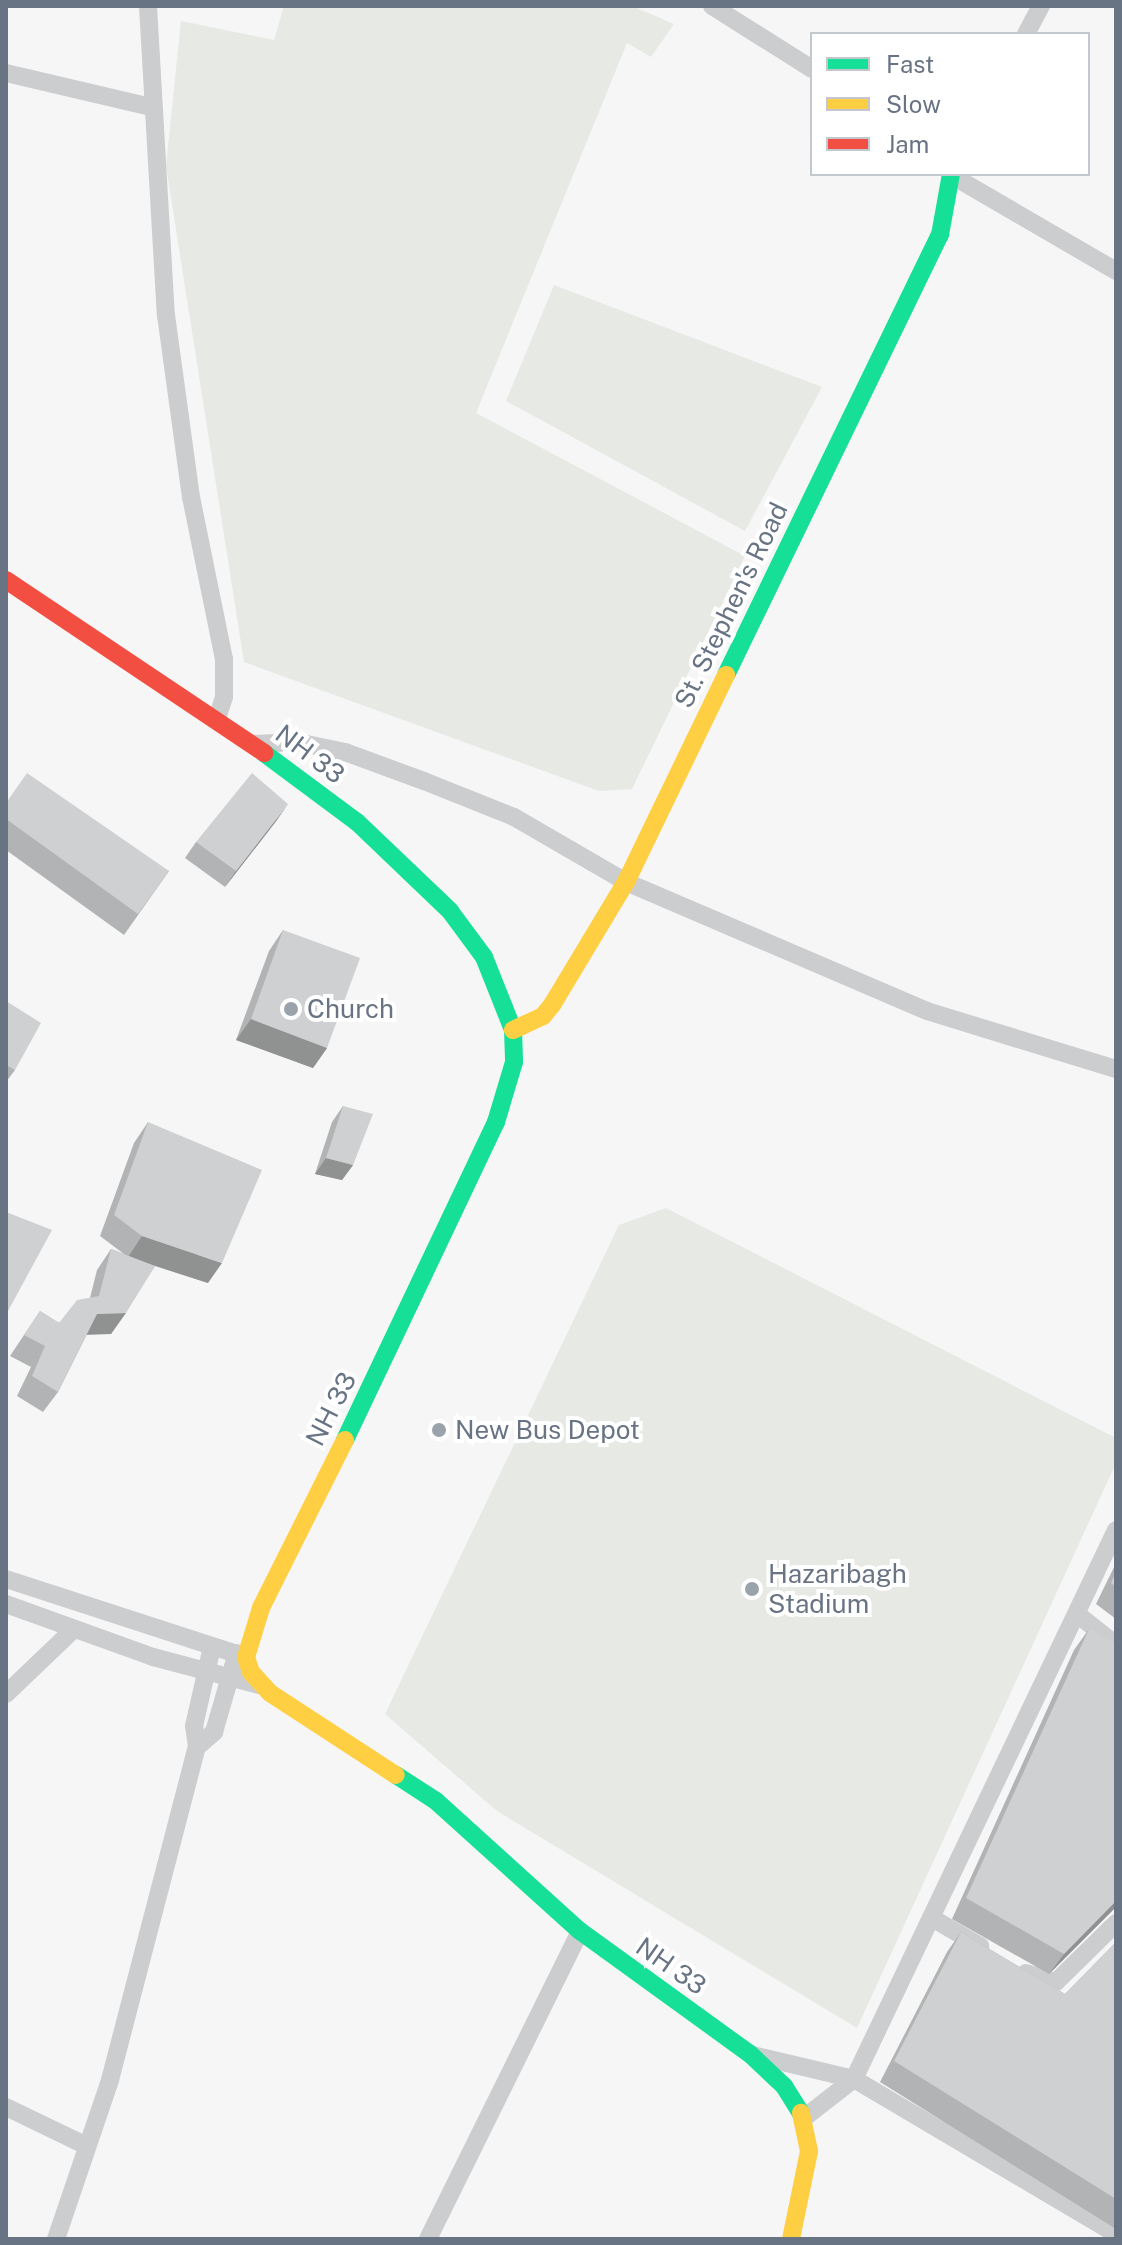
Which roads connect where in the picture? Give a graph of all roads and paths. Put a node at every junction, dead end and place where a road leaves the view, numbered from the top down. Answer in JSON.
{"nodes":[{"id":1,"x":148,"y":6,"type":"edge"},
{"id":2,"x":712,"y":6,"type":"edge"},
{"id":3,"x":1041,"y":6,"type":"edge"},
{"id":4,"x":1027,"y":32,"type":"edge"},
{"id":5,"x":810,"y":68,"type":"edge"},
{"id":6,"x":6,"y":73,"type":"edge"},
{"id":7,"x":151,"y":107,"type":"junction"},
{"id":8,"x":951,"y":176,"type":"edge"},
{"id":9,"x":954,"y":176,"type":"edge"},
{"id":10,"x":1116,"y":271,"type":"edge"},
{"id":11,"x":6,"y":580,"type":"edge"},
{"id":12,"x":217,"y":718,"type":"junction"},
{"id":13,"x":253,"y":744,"type":"junction"},
{"id":14,"x":626,"y":882,"type":"junction"},
{"id":15,"x":513,"y":1030,"type":"junction"},
{"id":16,"x":1116,"y":1069,"type":"edge"},
{"id":17,"x":1116,"y":1530,"type":"edge"},
{"id":18,"x":6,"y":1579,"type":"edge"},
{"id":19,"x":6,"y":1604,"type":"edge"},
{"id":20,"x":1077,"y":1614,"type":"junction"},
{"id":21,"x":74,"y":1629,"type":"junction"},
{"id":22,"x":1116,"y":1645,"type":"edge"},
{"id":23,"x":212,"y":1647,"type":"junction"},
{"id":24,"x":242,"y":1655,"type":"junction"},
{"id":25,"x":206,"y":1672,"type":"junction"},
{"id":26,"x":230,"y":1679,"type":"junction"},
{"id":27,"x":259,"y":1685,"type":"junction"},
{"id":28,"x":6,"y":1694,"type":"edge"},
{"id":29,"x":197,"y":1747,"type":"junction"},
{"id":30,"x":932,"y":1918,"type":"junction"},
{"id":31,"x":1116,"y":1923,"type":"edge"},
{"id":32,"x":580,"y":1931,"type":"junction"},
{"id":33,"x":1109,"y":1940,"type":"edge"},
{"id":34,"x":750,"y":2054,"type":"junction"},
{"id":35,"x":854,"y":2079,"type":"junction"},
{"id":36,"x":6,"y":2107,"type":"edge"},
{"id":37,"x":804,"y":2118,"type":"junction"},
{"id":38,"x":87,"y":2146,"type":"junction"},
{"id":39,"x":1116,"y":2234,"type":"edge"},
{"id":40,"x":56,"y":2239,"type":"edge"},
{"id":41,"x":428,"y":2239,"type":"edge"},
{"id":42,"x":791,"y":2239,"type":"edge"}],
"edges":[{"from":1,"to":7,"type":"street"},
{"from":2,"to":5,"type":"street"},
{"from":3,"to":4,"type":"street"},
{"from":6,"to":7,"type":"street"},
{"from":7,"to":12,"type":"street"},
{"from":8,"to":14,"type":"main road","name":"St. Stephen's Road"},
{"from":9,"to":10,"type":"street"},
{"from":11,"to":12,"type":"main road","name":"NH 33"},
{"from":12,"to":13,"type":"main road","name":"NH 33"},
{"from":13,"to":14,"type":"street"},
{"from":13,"to":15,"type":"main road","name":"NH 33"},
{"from":14,"to":15,"type":"main road","name":"St. Stephen's Road"},
{"from":14,"to":16,"type":"street"},
{"from":15,"to":24,"type":"main road","name":"NH 33"},
{"from":17,"to":20,"type":"street"},
{"from":18,"to":23,"type":"street"},
{"from":19,"to":21,"type":"street"},
{"from":20,"to":22,"type":"street"},
{"from":20,"to":30,"type":"street"},
{"from":21,"to":25,"type":"street"},
{"from":21,"to":28,"type":"street"},
{"from":23,"to":24,"type":"street"},
{"from":23,"to":25,"type":"street"},
{"from":24,"to":26,"type":"street"},
{"from":24,"to":27,"type":"main road"},
{"from":25,"to":26,"type":"street"},
{"from":25,"to":29,"type":"street"},
{"from":26,"to":27,"type":"street"},
{"from":26,"to":29,"type":"street"},
{"from":27,"to":32,"type":"main road","name":"NH 33"},
{"from":29,"to":38,"type":"street"},
{"from":30,"to":33,"type":"street"},
{"from":30,"to":35,"type":"street"},
{"from":31,"to":33,"type":"street"},
{"from":32,"to":34,"type":"main road","name":"NH 33"},
{"from":32,"to":41,"type":"street"},
{"from":34,"to":35,"type":"street"},
{"from":34,"to":37,"type":"main road","name":"NH 33"},
{"from":35,"to":37,"type":"street"},
{"from":35,"to":39,"type":"street"},
{"from":36,"to":38,"type":"street"},
{"from":37,"to":42,"type":"main road","name":"NH 33"},
{"from":38,"to":40,"type":"street"}]}
